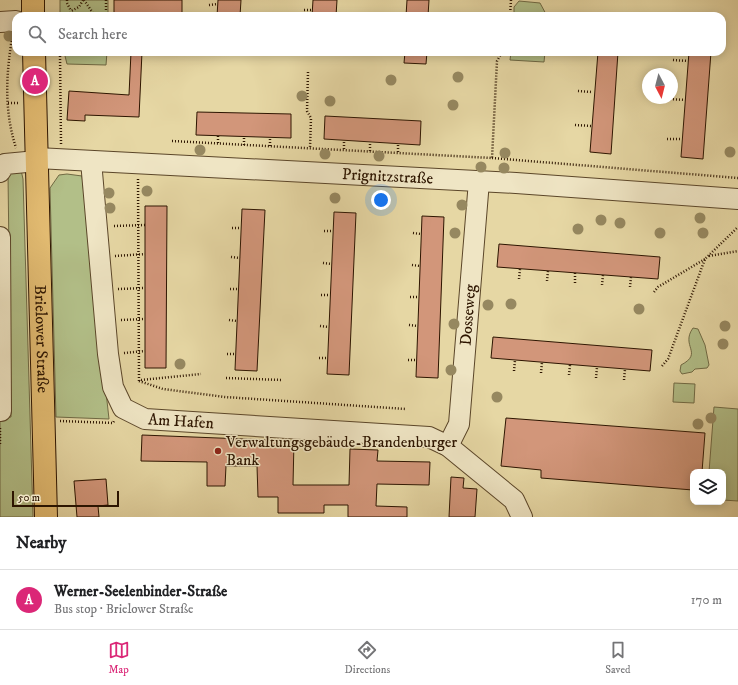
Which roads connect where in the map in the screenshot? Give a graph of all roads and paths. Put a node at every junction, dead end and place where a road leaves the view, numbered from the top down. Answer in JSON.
{"nodes":[{"id":1,"x":33,"y":0,"type":"edge"},
{"id":2,"x":67,"y":0,"type":"edge"},
{"id":3,"x":84,"y":0,"type":"edge"},
{"id":4,"x":106,"y":0,"type":"edge"},
{"id":5,"x":511,"y":0,"type":"edge"},
{"id":6,"x":209,"y":4,"type":"dead end"},
{"id":7,"x":218,"y":4,"type":"dead end"},
{"id":8,"x":304,"y":10,"type":"dead end"},
{"id":9,"x":312,"y":10,"type":"dead end"},
{"id":10,"x":71,"y":11,"type":"joint"},
{"id":11,"x":23,"y":12,"type":"edge"},
{"id":12,"x":92,"y":12,"type":"edge"},
{"id":13,"x":106,"y":12,"type":"edge"},
{"id":14,"x":510,"y":12,"type":"edge"},
{"id":15,"x":12,"y":44,"type":"edge"},
{"id":16,"x":34,"y":56,"type":"edge"},
{"id":17,"x":60,"y":56,"type":"edge"},
{"id":18,"x":500,"y":56,"type":"edge"},
{"id":19,"x":673,"y":60,"type":"dead end"},
{"id":20,"x":688,"y":61,"type":"dead end"},
{"id":21,"x":308,"y":72,"type":"dead end"},
{"id":22,"x":578,"y":91,"type":"dead end"},
{"id":23,"x":592,"y":92,"type":"dead end"},
{"id":24,"x":678,"y":100,"type":"edge"},
{"id":25,"x":685,"y":100,"type":"dead end"},
{"id":26,"x":18,"y":102,"type":"dead end"},
{"id":27,"x":8,"y":103,"type":"junction"},
{"id":28,"x":575,"y":125,"type":"dead end"},
{"id":29,"x":592,"y":126,"type":"dead end"},
{"id":30,"x":218,"y":136,"type":"dead end"},
{"id":31,"x":244,"y":136,"type":"dead end"},
{"id":32,"x":270,"y":137,"type":"dead end"},
{"id":33,"x":667,"y":139,"type":"dead end"},
{"id":34,"x":682,"y":139,"type":"dead end"},
{"id":35,"x":344,"y":140,"type":"dead end"},
{"id":36,"x":172,"y":141,"type":"dead end"},
{"id":37,"x":370,"y":142,"type":"dead end"},
{"id":38,"x":218,"y":144,"type":"junction"},
{"id":39,"x":398,"y":144,"type":"dead end"},
{"id":40,"x":244,"y":145,"type":"junction"},
{"id":41,"x":270,"y":146,"type":"junction"},
{"id":42,"x":310,"y":148,"type":"junction"},
{"id":43,"x":344,"y":149,"type":"junction"},
{"id":44,"x":370,"y":151,"type":"junction"},
{"id":45,"x":398,"y":152,"type":"junction"},
{"id":46,"x":492,"y":158,"type":"junction"},
{"id":47,"x":62,"y":160,"type":"junction"},
{"id":48,"x":31,"y":161,"type":"junction"},
{"id":49,"x":90,"y":161,"type":"junction"},
{"id":50,"x":138,"y":163,"type":"junction"},
{"id":51,"x":0,"y":172,"type":"edge"},
{"id":52,"x":738,"y":178,"type":"edge"},
{"id":53,"x":479,"y":181,"type":"junction"},
{"id":54,"x":738,"y":199,"type":"edge"},
{"id":55,"x":138,"y":225,"type":"junction"},
{"id":56,"x":145,"y":225,"type":"dead end"},
{"id":57,"x":738,"y":226,"type":"edge"},
{"id":58,"x":97,"y":227,"type":"junction"},
{"id":59,"x":232,"y":228,"type":"dead end"},
{"id":60,"x":241,"y":228,"type":"dead end"},
{"id":61,"x":324,"y":231,"type":"dead end"},
{"id":62,"x":333,"y":231,"type":"dead end"},
{"id":63,"x":413,"y":233,"type":"dead end"},
{"id":64,"x":421,"y":234,"type":"dead end"},
{"id":65,"x":0,"y":237,"type":"edge"},
{"id":66,"x":738,"y":251,"type":"edge"},
{"id":67,"x":145,"y":254,"type":"dead end"},
{"id":68,"x":138,"y":255,"type":"junction"},
{"id":69,"x":99,"y":256,"type":"junction"},
{"id":70,"x":709,"y":256,"type":"junction"},
{"id":71,"x":231,"y":258,"type":"dead end"},
{"id":72,"x":240,"y":258,"type":"dead end"},
{"id":73,"x":705,"y":259,"type":"junction"},
{"id":74,"x":323,"y":263,"type":"dead end"},
{"id":75,"x":332,"y":264,"type":"dead end"},
{"id":76,"x":412,"y":265,"type":"dead end"},
{"id":77,"x":420,"y":266,"type":"dead end"},
{"id":78,"x":520,"y":268,"type":"dead end"},
{"id":79,"x":0,"y":271,"type":"edge"},
{"id":80,"x":548,"y":271,"type":"dead end"},
{"id":81,"x":575,"y":273,"type":"dead end"},
{"id":82,"x":603,"y":275,"type":"dead end"},
{"id":83,"x":631,"y":277,"type":"dead end"},
{"id":84,"x":520,"y":279,"type":"dead end"},
{"id":85,"x":547,"y":281,"type":"dead end"},
{"id":86,"x":575,"y":283,"type":"dead end"},
{"id":87,"x":602,"y":285,"type":"dead end"},
{"id":88,"x":630,"y":287,"type":"dead end"},
{"id":89,"x":139,"y":288,"type":"junction"},
{"id":90,"x":145,"y":288,"type":"dead end"},
{"id":91,"x":102,"y":289,"type":"junction"},
{"id":92,"x":230,"y":289,"type":"dead end"},
{"id":93,"x":237,"y":289,"type":"dead end"},
{"id":94,"x":654,"y":292,"type":"dead end"},
{"id":95,"x":322,"y":295,"type":"dead end"},
{"id":96,"x":330,"y":295,"type":"dead end"},
{"id":97,"x":410,"y":297,"type":"dead end"},
{"id":98,"x":419,"y":298,"type":"dead end"},
{"id":99,"x":139,"y":319,"type":"junction"},
{"id":100,"x":145,"y":319,"type":"dead end"},
{"id":101,"x":229,"y":320,"type":"dead end"},
{"id":102,"x":105,"y":321,"type":"junction"},
{"id":103,"x":237,"y":321,"type":"dead end"},
{"id":104,"x":409,"y":325,"type":"dead end"},
{"id":105,"x":320,"y":326,"type":"dead end"},
{"id":106,"x":418,"y":326,"type":"dead end"},
{"id":107,"x":329,"y":327,"type":"dead end"},
{"id":108,"x":227,"y":354,"type":"dead end"},
{"id":109,"x":236,"y":354,"type":"dead end"},
{"id":110,"x":319,"y":358,"type":"dead end"},
{"id":111,"x":327,"y":358,"type":"dead end"},
{"id":112,"x":408,"y":360,"type":"dead end"},
{"id":113,"x":417,"y":360,"type":"dead end"},
{"id":114,"x":515,"y":360,"type":"dead end"},
{"id":115,"x":542,"y":362,"type":"dead end"},
{"id":116,"x":570,"y":364,"type":"dead end"},
{"id":117,"x":662,"y":366,"type":"dead end"},
{"id":118,"x":598,"y":367,"type":"dead end"},
{"id":119,"x":625,"y":369,"type":"dead end"},
{"id":120,"x":514,"y":371,"type":"dead end"},
{"id":121,"x":541,"y":373,"type":"dead end"},
{"id":122,"x":201,"y":374,"type":"dead end"},
{"id":123,"x":569,"y":375,"type":"dead end"},
{"id":124,"x":226,"y":378,"type":"dead end"},
{"id":125,"x":596,"y":378,"type":"dead end"},
{"id":126,"x":282,"y":380,"type":"dead end"},
{"id":127,"x":624,"y":380,"type":"dead end"},
{"id":128,"x":139,"y":381,"type":"junction"},
{"id":129,"x":123,"y":408,"type":"junction"},
{"id":130,"x":406,"y":409,"type":"dead end"},
{"id":131,"x":1,"y":411,"type":"edge"},
{"id":132,"x":58,"y":421,"type":"dead end"},
{"id":133,"x":448,"y":446,"type":"junction"},
{"id":134,"x":522,"y":516,"type":"edge"},
{"id":135,"x":46,"y":517,"type":"edge"}],
"edges":[{"from":1,"to":11,"type":"main road"},
{"from":2,"to":10,"type":"path"},
{"from":3,"to":10,"type":"path"},
{"from":3,"to":12,"type":"path"},
{"from":4,"to":13,"type":"path"},
{"from":5,"to":14,"type":"path"},
{"from":6,"to":7,"type":"path"},
{"from":8,"to":9,"type":"path"},
{"from":15,"to":27,"type":"path"},
{"from":16,"to":48,"type":"main road","name":"Brielower Straße"},
{"from":17,"to":47,"type":"path"},
{"from":18,"to":46,"type":"path"},
{"from":19,"to":20,"type":"path"},
{"from":21,"to":42,"type":"path"},
{"from":22,"to":23,"type":"path"},
{"from":24,"to":25,"type":"path"},
{"from":26,"to":27,"type":"path"},
{"from":27,"to":48,"type":"path"},
{"from":28,"to":29,"type":"path"},
{"from":30,"to":38,"type":"path"},
{"from":31,"to":40,"type":"path"},
{"from":32,"to":41,"type":"path"},
{"from":33,"to":34,"type":"path"},
{"from":35,"to":43,"type":"path"},
{"from":36,"to":38,"type":"path"},
{"from":37,"to":44,"type":"path"},
{"from":38,"to":40,"type":"path"},
{"from":39,"to":45,"type":"path"},
{"from":40,"to":41,"type":"path"},
{"from":41,"to":42,"type":"path"},
{"from":42,"to":43,"type":"path"},
{"from":43,"to":44,"type":"path"},
{"from":44,"to":45,"type":"path"},
{"from":45,"to":46,"type":"path"},
{"from":46,"to":52,"type":"path"},
{"from":47,"to":48,"type":"street","name":"Prignitzstraße"},
{"from":47,"to":49,"type":"street","name":"Prignitzstraße"},
{"from":48,"to":51,"type":"street"},
{"from":48,"to":135,"type":"main road","name":"Brielower Straße"},
{"from":49,"to":50,"type":"street","name":"Prignitzstraße"},
{"from":49,"to":58,"type":"street"},
{"from":50,"to":53,"type":"street","name":"Prignitzstraße"},
{"from":50,"to":55,"type":"path"},
{"from":53,"to":54,"type":"street","name":"Prignitzstraße"},
{"from":53,"to":133,"type":"street","name":"Dosseweg"},
{"from":55,"to":56,"type":"path"},
{"from":55,"to":58,"type":"path"},
{"from":55,"to":68,"type":"path"},
{"from":57,"to":70,"type":"path"},
{"from":58,"to":69,"type":"street"},
{"from":59,"to":60,"type":"path"},
{"from":61,"to":62,"type":"path"},
{"from":63,"to":64,"type":"path"},
{"from":65,"to":79,"type":"street"},
{"from":66,"to":70,"type":"path"},
{"from":67,"to":68,"type":"path"},
{"from":68,"to":69,"type":"path"},
{"from":68,"to":89,"type":"path"},
{"from":69,"to":91,"type":"street"},
{"from":70,"to":73,"type":"path"},
{"from":71,"to":72,"type":"path"},
{"from":73,"to":94,"type":"path"},
{"from":73,"to":117,"type":"path"},
{"from":74,"to":75,"type":"path"},
{"from":76,"to":77,"type":"path"},
{"from":78,"to":84,"type":"path"},
{"from":79,"to":131,"type":"street"},
{"from":80,"to":85,"type":"path"},
{"from":81,"to":86,"type":"path"},
{"from":82,"to":87,"type":"path"},
{"from":83,"to":88,"type":"path"},
{"from":89,"to":90,"type":"path"},
{"from":89,"to":91,"type":"path"},
{"from":89,"to":99,"type":"path"},
{"from":91,"to":102,"type":"street"},
{"from":92,"to":93,"type":"path"},
{"from":95,"to":96,"type":"path"},
{"from":97,"to":98,"type":"path"},
{"from":99,"to":100,"type":"path"},
{"from":99,"to":102,"type":"path"},
{"from":99,"to":128,"type":"path"},
{"from":101,"to":103,"type":"path"},
{"from":102,"to":129,"type":"street"},
{"from":104,"to":106,"type":"path"},
{"from":105,"to":107,"type":"path"},
{"from":108,"to":109,"type":"path"},
{"from":110,"to":111,"type":"path"},
{"from":112,"to":113,"type":"path"},
{"from":114,"to":120,"type":"path"},
{"from":115,"to":121,"type":"path"},
{"from":116,"to":123,"type":"path"},
{"from":118,"to":125,"type":"path"},
{"from":119,"to":127,"type":"path"},
{"from":122,"to":128,"type":"path"},
{"from":124,"to":126,"type":"path"},
{"from":128,"to":130,"type":"path"},
{"from":129,"to":132,"type":"path"},
{"from":129,"to":133,"type":"street","name":"Am Hafen"},
{"from":133,"to":134,"type":"street","name":"Am Hafen"}]}
